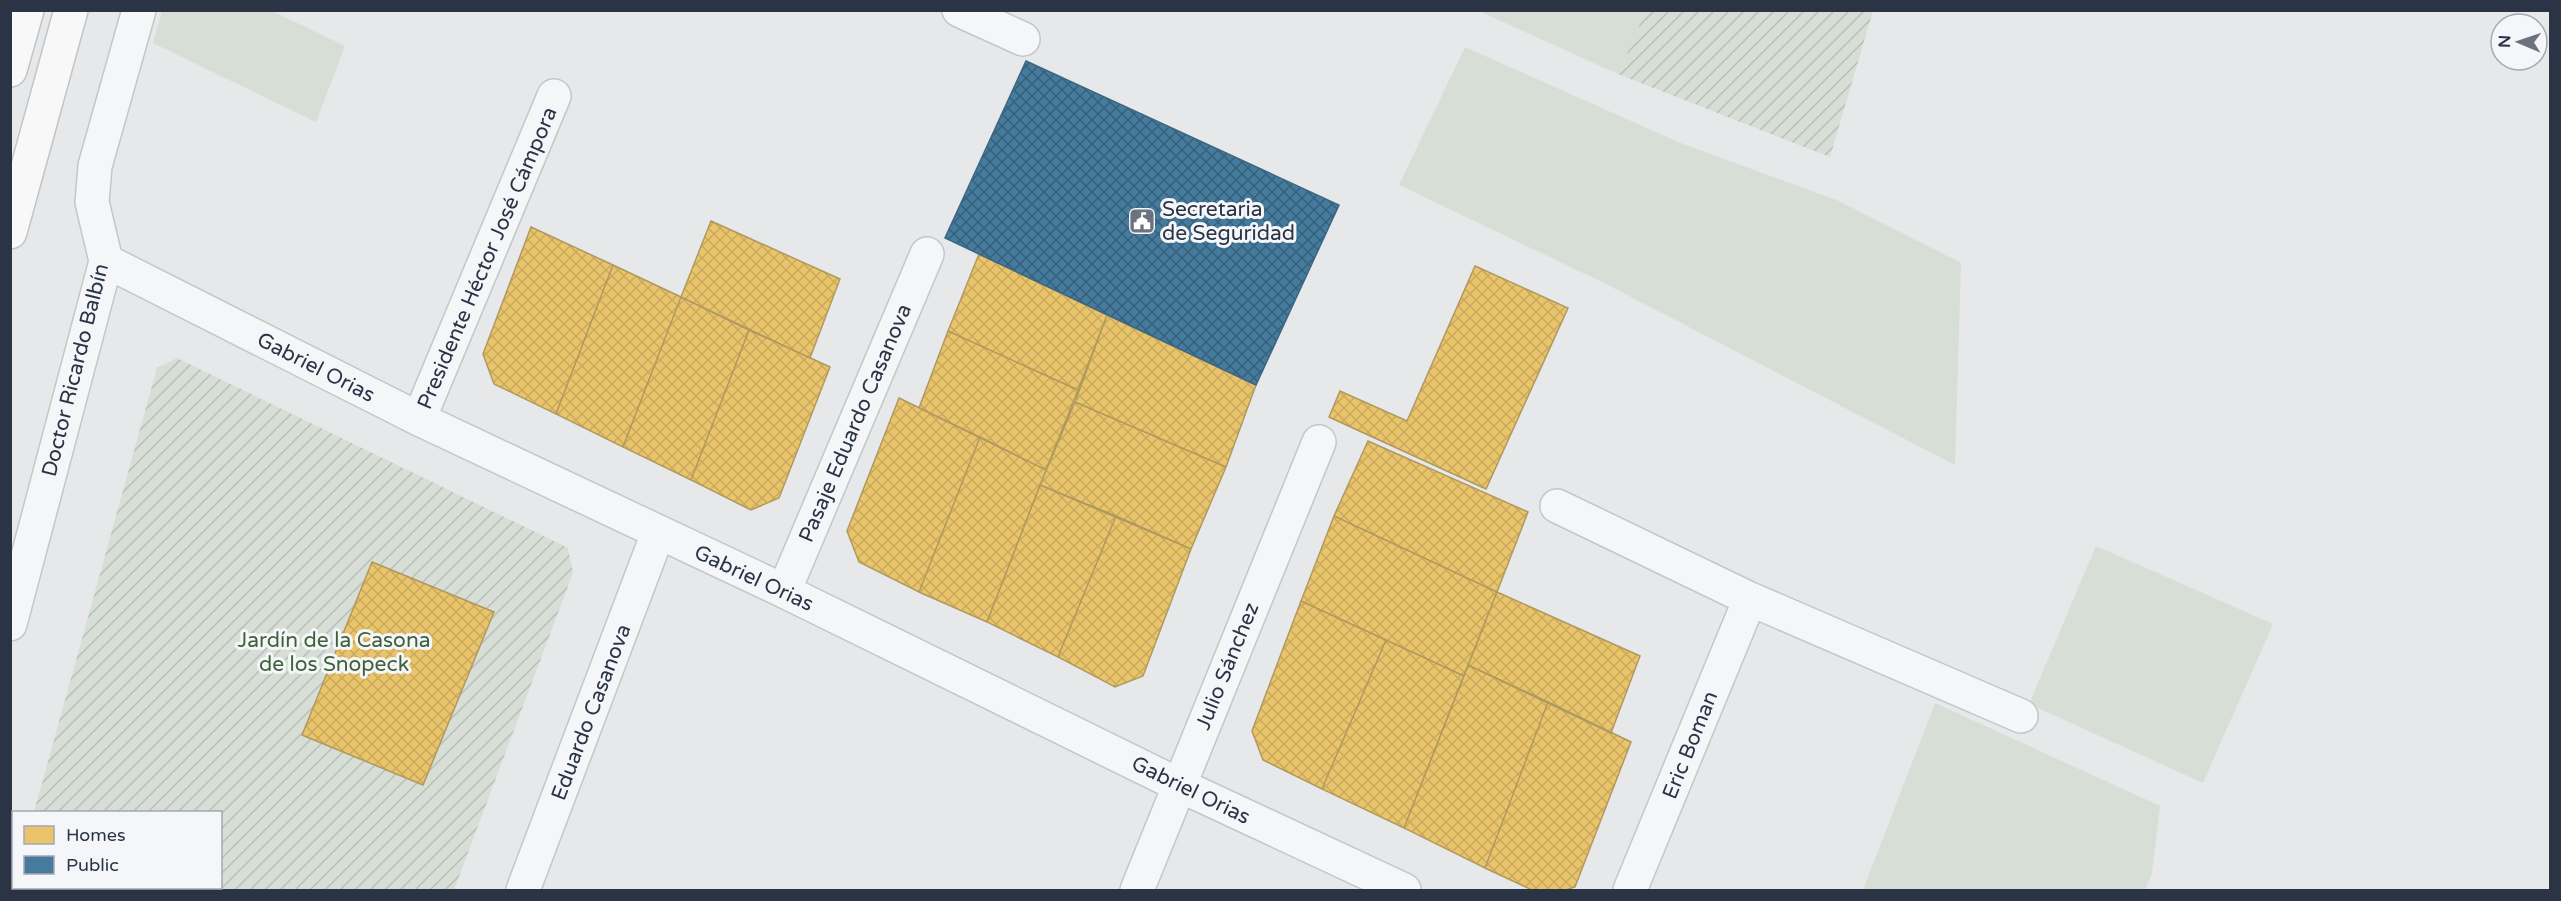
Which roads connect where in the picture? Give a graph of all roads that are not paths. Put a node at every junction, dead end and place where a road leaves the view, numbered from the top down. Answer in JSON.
{"nodes":[{"id":1,"x":27,"y":10,"type":"edge"},
{"id":2,"x":71,"y":10,"type":"edge"},
{"id":3,"x":139,"y":10,"type":"edge"},
{"id":4,"x":959,"y":10,"type":"edge"},
{"id":5,"x":1023,"y":39,"type":"dead end"},
{"id":6,"x":10,"y":70,"type":"edge"},
{"id":7,"x":554,"y":96,"type":"dead end"},
{"id":8,"x":10,"y":232,"type":"edge"},
{"id":9,"x":927,"y":254,"type":"dead end"},
{"id":10,"x":106,"y":261,"type":"junction"},
{"id":11,"x":419,"y":419,"type":"junction"},
{"id":12,"x":1319,"y":442,"type":"dead end"},
{"id":13,"x":1557,"y":506,"type":"dead end"},
{"id":14,"x":658,"y":533,"type":"junction"},
{"id":15,"x":784,"y":591,"type":"junction"},
{"id":16,"x":1750,"y":599,"type":"junction"},
{"id":17,"x":10,"y":624,"type":"edge"},
{"id":18,"x":2021,"y":716,"type":"dead end"},
{"id":19,"x":1179,"y":785,"type":"junction"},
{"id":20,"x":523,"y":891,"type":"edge"},
{"id":21,"x":1137,"y":891,"type":"edge"},
{"id":22,"x":1404,"y":891,"type":"edge"},
{"id":23,"x":1630,"y":891,"type":"edge"}],
"edges":[{"from":1,"to":6,"type":"main road"},
{"from":2,"to":8,"type":"main road"},
{"from":3,"to":10,"type":"street","name":"Doctor Ricardo Balbín"},
{"from":4,"to":5,"type":"street"},
{"from":7,"to":11,"type":"street","name":"Presidente Héctor José Cámpora"},
{"from":9,"to":15,"type":"street","name":"Pasaje Eduardo Casanova"},
{"from":10,"to":11,"type":"street","name":"Gabriel Orias"},
{"from":10,"to":17,"type":"street","name":"Doctor Ricardo Balbín"},
{"from":11,"to":14,"type":"street","name":"Gabriel Orias"},
{"from":12,"to":19,"type":"street","name":"Julio Sánchez"},
{"from":13,"to":16,"type":"street"},
{"from":14,"to":15,"type":"street","name":"Gabriel Orias"},
{"from":14,"to":20,"type":"street","name":"Eduardo Casanova"},
{"from":15,"to":19,"type":"street","name":"Gabriel Orias"},
{"from":16,"to":18,"type":"street"},
{"from":16,"to":23,"type":"street","name":"Eric Boman"},
{"from":19,"to":21,"type":"street","name":"Julio Sánchez"},
{"from":19,"to":22,"type":"street","name":"Gabriel Orias"}]}
